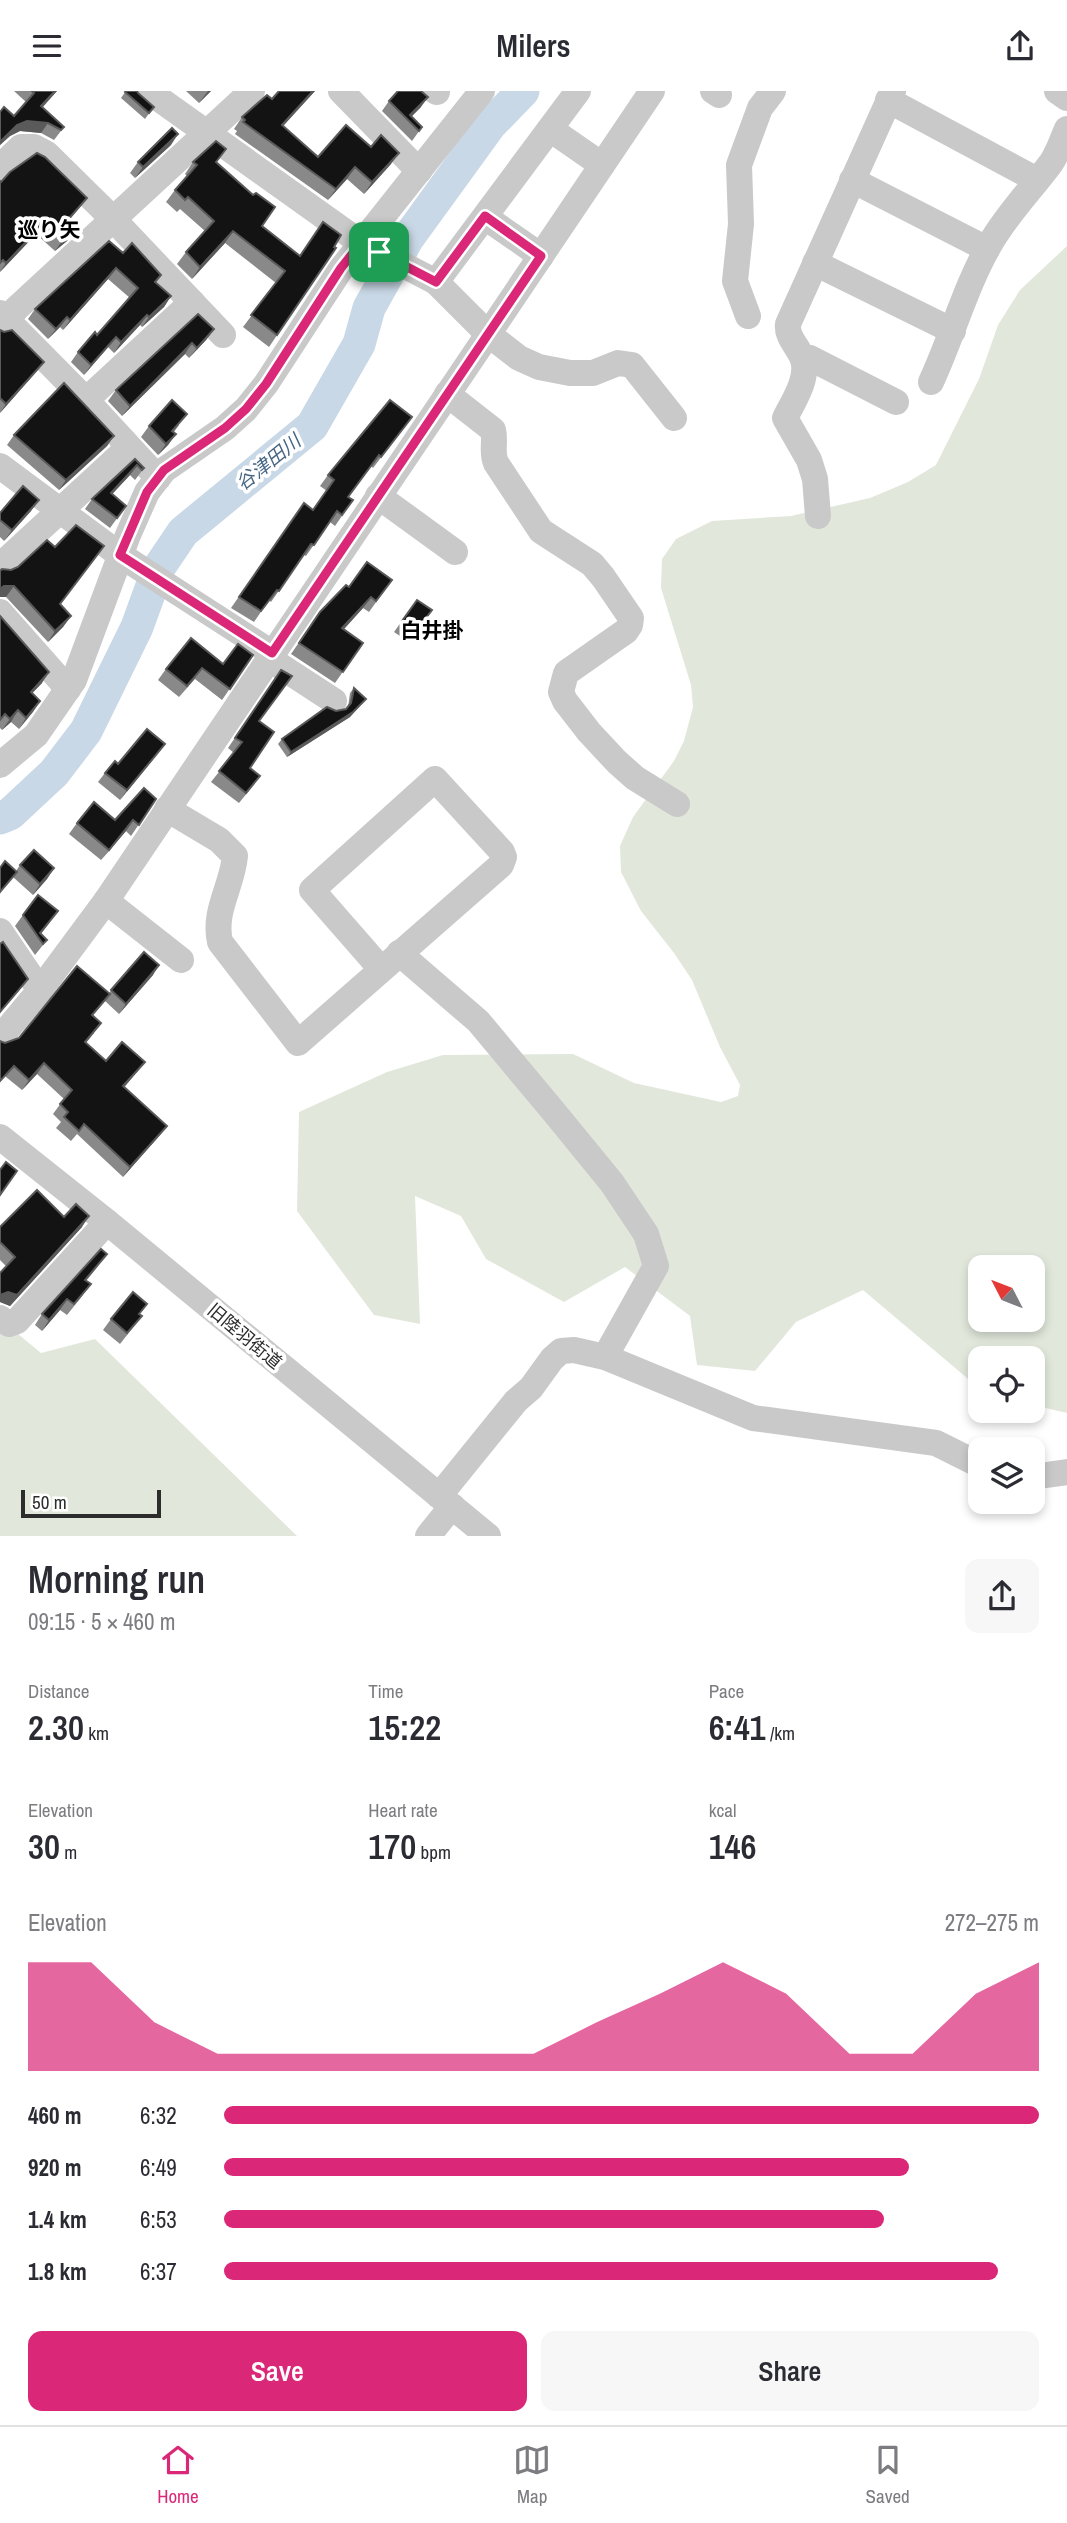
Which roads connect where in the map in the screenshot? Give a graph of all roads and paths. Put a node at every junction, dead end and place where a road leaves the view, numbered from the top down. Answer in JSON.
{"nodes":[{"id":1,"x":148,"y":91,"type":"edge"},
{"id":2,"x":252,"y":91,"type":"edge"},
{"id":3,"x":341,"y":91,"type":"edge"},
{"id":4,"x":482,"y":91,"type":"edge"},
{"id":5,"x":578,"y":91,"type":"edge"},
{"id":6,"x":652,"y":91,"type":"edge"},
{"id":7,"x":773,"y":91,"type":"edge"},
{"id":8,"x":1057,"y":91,"type":"edge"},
{"id":9,"x":890,"y":95,"type":"edge"},
{"id":10,"x":1067,"y":98,"type":"edge"},
{"id":11,"x":550,"y":129,"type":"junction"},
{"id":12,"x":1067,"y":129,"type":"edge"},
{"id":13,"x":206,"y":133,"type":"junction"},
{"id":14,"x":602,"y":165,"type":"junction"},
{"id":15,"x":0,"y":167,"type":"edge"},
{"id":16,"x":419,"y":170,"type":"junction"},
{"id":17,"x":852,"y":180,"type":"junction"},
{"id":18,"x":1037,"y":180,"type":"junction"},
{"id":19,"x":485,"y":216,"type":"junction"},
{"id":20,"x":114,"y":220,"type":"junction"},
{"id":21,"x":370,"y":247,"type":"junction"},
{"id":22,"x":987,"y":249,"type":"junction"},
{"id":23,"x":541,"y":256,"type":"junction"},
{"id":24,"x":815,"y":263,"type":"junction"},
{"id":25,"x":430,"y":279,"type":"junction"},
{"id":26,"x":192,"y":302,"type":"junction"},
{"id":27,"x":748,"y":316,"type":"dead end"},
{"id":28,"x":2,"y":320,"type":"edge"},
{"id":29,"x":953,"y":331,"type":"junction"},
{"id":30,"x":488,"y":334,"type":"junction"},
{"id":31,"x":223,"y":335,"type":"dead end"},
{"id":32,"x":804,"y":360,"type":"junction"},
{"id":33,"x":931,"y":382,"type":"dead end"},
{"id":34,"x":447,"y":394,"type":"junction"},
{"id":35,"x":86,"y":400,"type":"junction"},
{"id":36,"x":896,"y":401,"type":"dead end"},
{"id":37,"x":674,"y":418,"type":"dead end"},
{"id":38,"x":129,"y":447,"type":"junction"},
{"id":39,"x":0,"y":466,"type":"edge"},
{"id":40,"x":158,"y":478,"type":"junction"},
{"id":41,"x":378,"y":496,"type":"junction"},
{"id":42,"x":60,"y":510,"type":"junction"},
{"id":43,"x":818,"y":516,"type":"dead end"},
{"id":44,"x":455,"y":552,"type":"dead end"},
{"id":45,"x":131,"y":561,"type":"junction"},
{"id":46,"x":0,"y":566,"type":"edge"},
{"id":47,"x":0,"y":612,"type":"edge"},
{"id":48,"x":270,"y":656,"type":"junction"},
{"id":49,"x":68,"y":689,"type":"junction"},
{"id":50,"x":334,"y":701,"type":"dead end"},
{"id":51,"x":0,"y":765,"type":"edge"},
{"id":52,"x":677,"y":804,"type":"dead end"},
{"id":53,"x":167,"y":809,"type":"junction"},
{"id":54,"x":106,"y":901,"type":"junction"},
{"id":55,"x":0,"y":931,"type":"edge"},
{"id":56,"x":181,"y":960,"type":"dead end"},
{"id":57,"x":390,"y":961,"type":"junction"},
{"id":58,"x":40,"y":990,"type":"junction"},
{"id":59,"x":0,"y":1038,"type":"edge"},
{"id":60,"x":0,"y":1137,"type":"edge"},
{"id":61,"x":107,"y":1222,"type":"junction"},
{"id":62,"x":0,"y":1318,"type":"edge"},
{"id":63,"x":605,"y":1357,"type":"junction"},
{"id":64,"x":968,"y":1459,"type":"edge"},
{"id":65,"x":1067,"y":1472,"type":"edge"},
{"id":66,"x":1045,"y":1475,"type":"edge"},
{"id":67,"x":445,"y":1501,"type":"junction"},
{"id":68,"x":428,"y":1536,"type":"edge"},
{"id":69,"x":488,"y":1536,"type":"edge"}],
"edges":[{"from":1,"to":13,"type":"street"},
{"from":2,"to":13,"type":"street"},
{"from":3,"to":16,"type":"street"},
{"from":4,"to":16,"type":"street"},
{"from":5,"to":11,"type":"street"},
{"from":6,"to":14,"type":"street"},
{"from":7,"to":27,"type":"street"},
{"from":8,"to":10,"type":"street"},
{"from":9,"to":17,"type":"street"},
{"from":9,"to":18,"type":"street"},
{"from":11,"to":14,"type":"street"},
{"from":11,"to":19,"type":"street"},
{"from":12,"to":18,"type":"street"},
{"from":13,"to":20,"type":"street"},
{"from":13,"to":21,"type":"street"},
{"from":14,"to":23,"type":"street"},
{"from":15,"to":20,"type":"street"},
{"from":16,"to":21,"type":"street"},
{"from":17,"to":22,"type":"street"},
{"from":17,"to":24,"type":"street"},
{"from":18,"to":22,"type":"street"},
{"from":19,"to":23,"type":"street"},
{"from":19,"to":25,"type":"street"},
{"from":20,"to":26,"type":"street"},
{"from":20,"to":28,"type":"street"},
{"from":21,"to":25,"type":"street"},
{"from":21,"to":40,"type":"street"},
{"from":22,"to":29,"type":"street"},
{"from":23,"to":30,"type":"street"},
{"from":24,"to":29,"type":"street"},
{"from":24,"to":32,"type":"street"},
{"from":25,"to":30,"type":"street"},
{"from":26,"to":31,"type":"street"},
{"from":26,"to":35,"type":"street"},
{"from":28,"to":35,"type":"street"},
{"from":29,"to":33,"type":"street"},
{"from":30,"to":34,"type":"street"},
{"from":30,"to":37,"type":"street"},
{"from":32,"to":36,"type":"street"},
{"from":32,"to":43,"type":"street"},
{"from":34,"to":41,"type":"street"},
{"from":34,"to":52,"type":"street"},
{"from":35,"to":38,"type":"street"},
{"from":38,"to":40,"type":"street"},
{"from":38,"to":42,"type":"street"},
{"from":39,"to":42,"type":"street"},
{"from":40,"to":45,"type":"street"},
{"from":41,"to":44,"type":"street"},
{"from":41,"to":48,"type":"street"},
{"from":42,"to":45,"type":"street"},
{"from":42,"to":46,"type":"street"},
{"from":45,"to":48,"type":"street"},
{"from":45,"to":49,"type":"street"},
{"from":47,"to":49,"type":"street"},
{"from":48,"to":50,"type":"street"},
{"from":48,"to":53,"type":"street"},
{"from":49,"to":51,"type":"street"},
{"from":53,"to":54,"type":"street"},
{"from":53,"to":57,"type":"street"},
{"from":54,"to":56,"type":"street"},
{"from":54,"to":58,"type":"street"},
{"from":55,"to":58,"type":"street"},
{"from":57,"to":57,"type":"street"},
{"from":57,"to":63,"type":"street"},
{"from":58,"to":59,"type":"street"},
{"from":60,"to":61,"type":"street","name":"旧陸羽街道"},
{"from":61,"to":62,"type":"street"},
{"from":61,"to":67,"type":"street","name":"旧陸羽街道"},
{"from":63,"to":64,"type":"street"},
{"from":63,"to":67,"type":"street"},
{"from":65,"to":66,"type":"street"},
{"from":67,"to":68,"type":"street"},
{"from":67,"to":69,"type":"street","name":"旧陸羽街道"}]}
